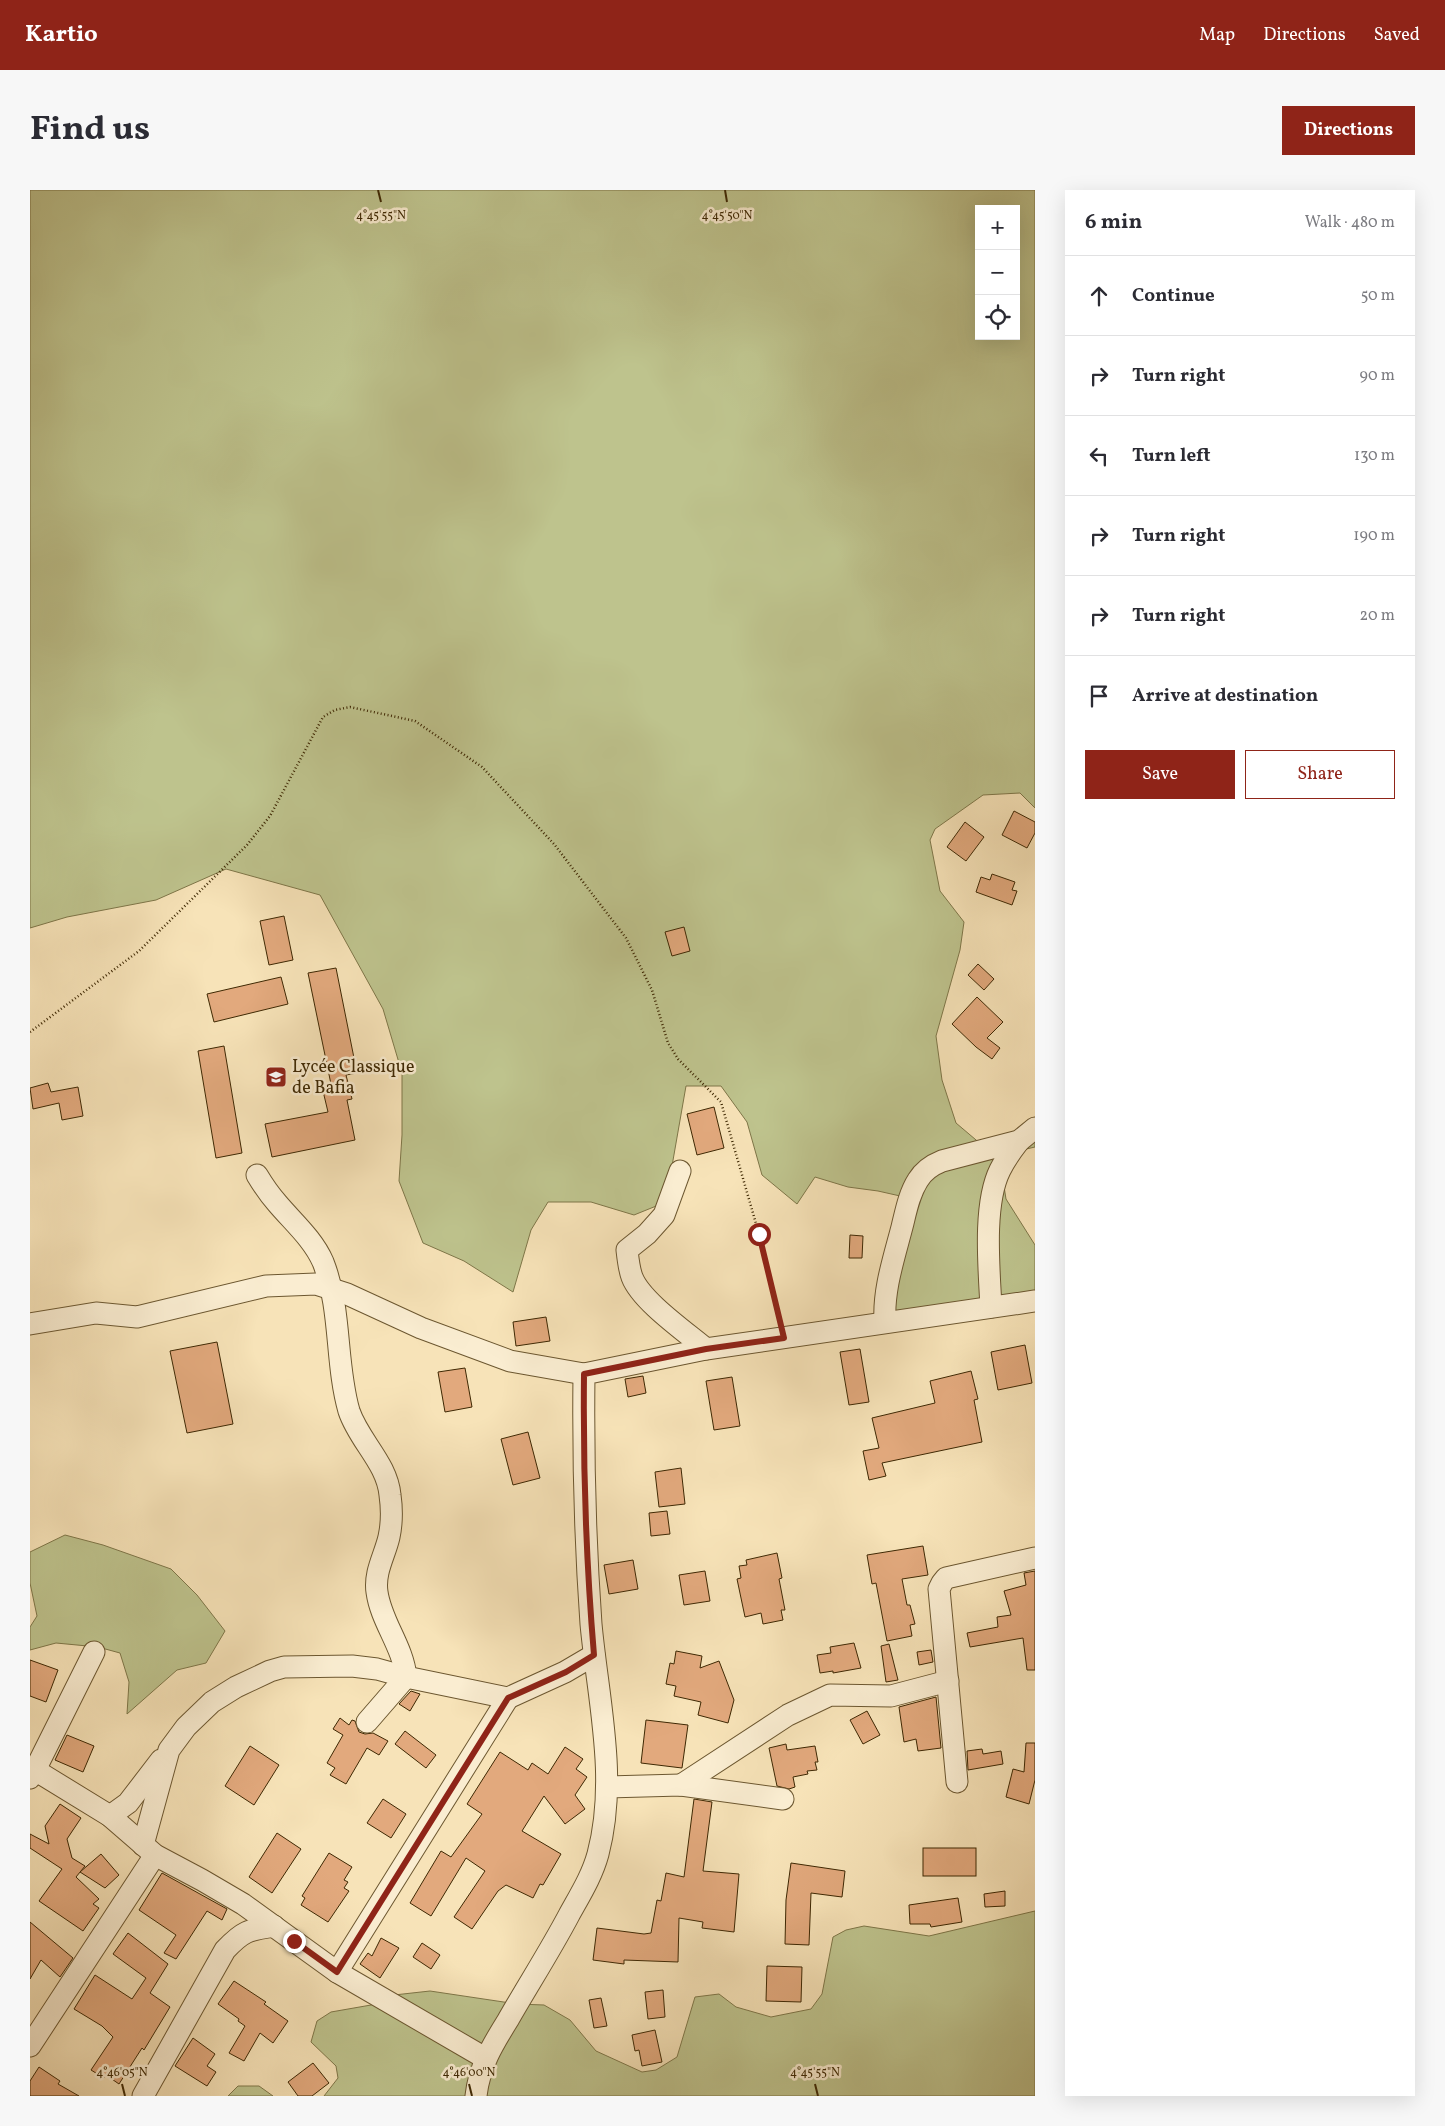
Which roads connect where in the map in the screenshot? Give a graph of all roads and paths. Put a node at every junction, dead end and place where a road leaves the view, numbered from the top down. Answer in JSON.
{"nodes":[{"id":1,"x":30,"y":1032,"type":"edge"},
{"id":2,"x":1027,"y":1135,"type":"edge"},
{"id":3,"x":680,"y":1171,"type":"dead end"},
{"id":4,"x":257,"y":1175,"type":"dead end"},
{"id":5,"x":332,"y":1289,"type":"junction"},
{"id":6,"x":1035,"y":1301,"type":"edge"},
{"id":7,"x":991,"y":1306,"type":"junction"},
{"id":8,"x":885,"y":1322,"type":"junction"},
{"id":9,"x":30,"y":1324,"type":"edge"},
{"id":10,"x":784,"y":1338,"type":"junction"},
{"id":11,"x":706,"y":1349,"type":"junction"},
{"id":12,"x":584,"y":1374,"type":"junction"},
{"id":13,"x":1035,"y":1558,"type":"edge"},
{"id":14,"x":94,"y":1652,"type":"dead end"},
{"id":15,"x":594,"y":1655,"type":"junction"},
{"id":16,"x":406,"y":1677,"type":"junction"},
{"id":17,"x":948,"y":1681,"type":"junction"},
{"id":18,"x":508,"y":1698,"type":"junction"},
{"id":19,"x":367,"y":1722,"type":"dead end"},
{"id":20,"x":169,"y":1750,"type":"junction"},
{"id":21,"x":32,"y":1774,"type":"edge"},
{"id":22,"x":957,"y":1782,"type":"dead end"},
{"id":23,"x":681,"y":1785,"type":"junction"},
{"id":24,"x":607,"y":1787,"type":"junction"},
{"id":25,"x":783,"y":1799,"type":"dead end"},
{"id":26,"x":110,"y":1816,"type":"junction"},
{"id":27,"x":149,"y":1850,"type":"junction"},
{"id":28,"x":274,"y":1926,"type":"junction"},
{"id":29,"x":337,"y":1972,"type":"junction"},
{"id":30,"x":30,"y":2046,"type":"edge"},
{"id":31,"x":485,"y":2058,"type":"junction"},
{"id":32,"x":143,"y":2096,"type":"edge"},
{"id":33,"x":476,"y":2096,"type":"edge"}],
"edges":[{"from":1,"to":10,"type":"path"},
{"from":2,"to":7,"type":"street"},
{"from":2,"to":8,"type":"street"},
{"from":3,"to":11,"type":"street"},
{"from":4,"to":5,"type":"street"},
{"from":5,"to":9,"type":"street"},
{"from":5,"to":12,"type":"street"},
{"from":5,"to":16,"type":"street"},
{"from":6,"to":7,"type":"street"},
{"from":7,"to":8,"type":"street"},
{"from":8,"to":10,"type":"street"},
{"from":10,"to":11,"type":"street"},
{"from":11,"to":12,"type":"street"},
{"from":12,"to":15,"type":"street"},
{"from":13,"to":17,"type":"street"},
{"from":14,"to":21,"type":"street"},
{"from":15,"to":18,"type":"street"},
{"from":15,"to":24,"type":"street"},
{"from":16,"to":18,"type":"street"},
{"from":16,"to":19,"type":"street"},
{"from":16,"to":20,"type":"street"},
{"from":17,"to":22,"type":"street"},
{"from":17,"to":23,"type":"street"},
{"from":18,"to":29,"type":"street"},
{"from":20,"to":26,"type":"street"},
{"from":20,"to":27,"type":"street"},
{"from":21,"to":26,"type":"street"},
{"from":23,"to":24,"type":"street"},
{"from":23,"to":25,"type":"street"},
{"from":24,"to":31,"type":"street"},
{"from":26,"to":27,"type":"street"},
{"from":27,"to":28,"type":"street"},
{"from":27,"to":30,"type":"street"},
{"from":28,"to":29,"type":"street"},
{"from":28,"to":32,"type":"street"},
{"from":29,"to":31,"type":"street"},
{"from":31,"to":33,"type":"street"}]}
